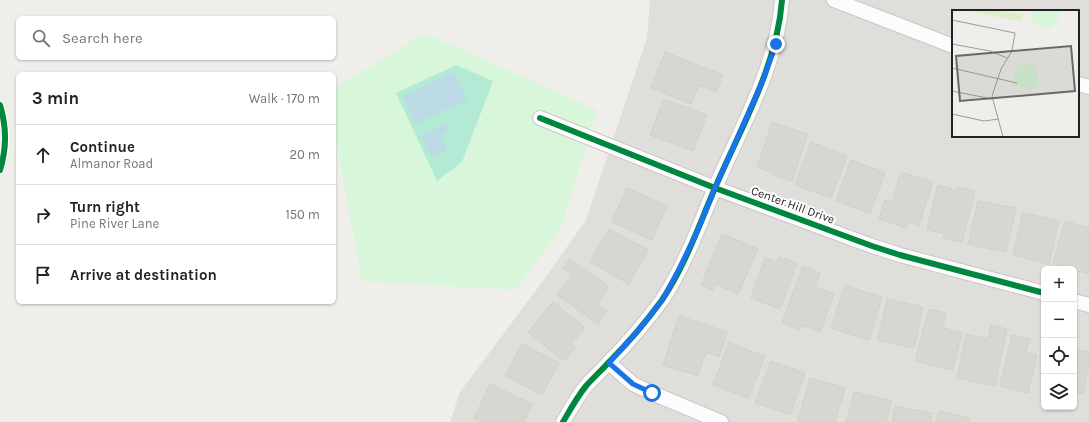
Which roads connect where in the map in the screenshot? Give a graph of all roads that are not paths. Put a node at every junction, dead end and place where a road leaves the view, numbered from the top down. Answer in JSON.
{"nodes":[{"id":1,"x":782,"y":0,"type":"edge"},
{"id":2,"x":834,"y":0,"type":"edge"},
{"id":3,"x":952,"y":46,"type":"edge"},
{"id":4,"x":1079,"y":84,"type":"edge"},
{"id":5,"x":1089,"y":87,"type":"edge"},
{"id":6,"x":540,"y":118,"type":"dead end"},
{"id":7,"x":715,"y":188,"type":"junction"},
{"id":8,"x":1041,"y":292,"type":"edge"},
{"id":9,"x":1077,"y":302,"type":"edge"},
{"id":10,"x":1089,"y":305,"type":"edge"},
{"id":11,"x":609,"y":363,"type":"junction"},
{"id":12,"x":563,"y":422,"type":"edge"},
{"id":13,"x":721,"y":422,"type":"edge"}],
"edges":[{"from":1,"to":7,"type":"street"},
{"from":2,"to":3,"type":"street"},
{"from":4,"to":5,"type":"street"},
{"from":6,"to":7,"type":"street","name":"Center Hill Drive"},
{"from":7,"to":8,"type":"street","name":"Center Hill Drive"},
{"from":7,"to":11,"type":"street"},
{"from":9,"to":10,"type":"street"},
{"from":11,"to":12,"type":"street"},
{"from":11,"to":13,"type":"street"}]}
